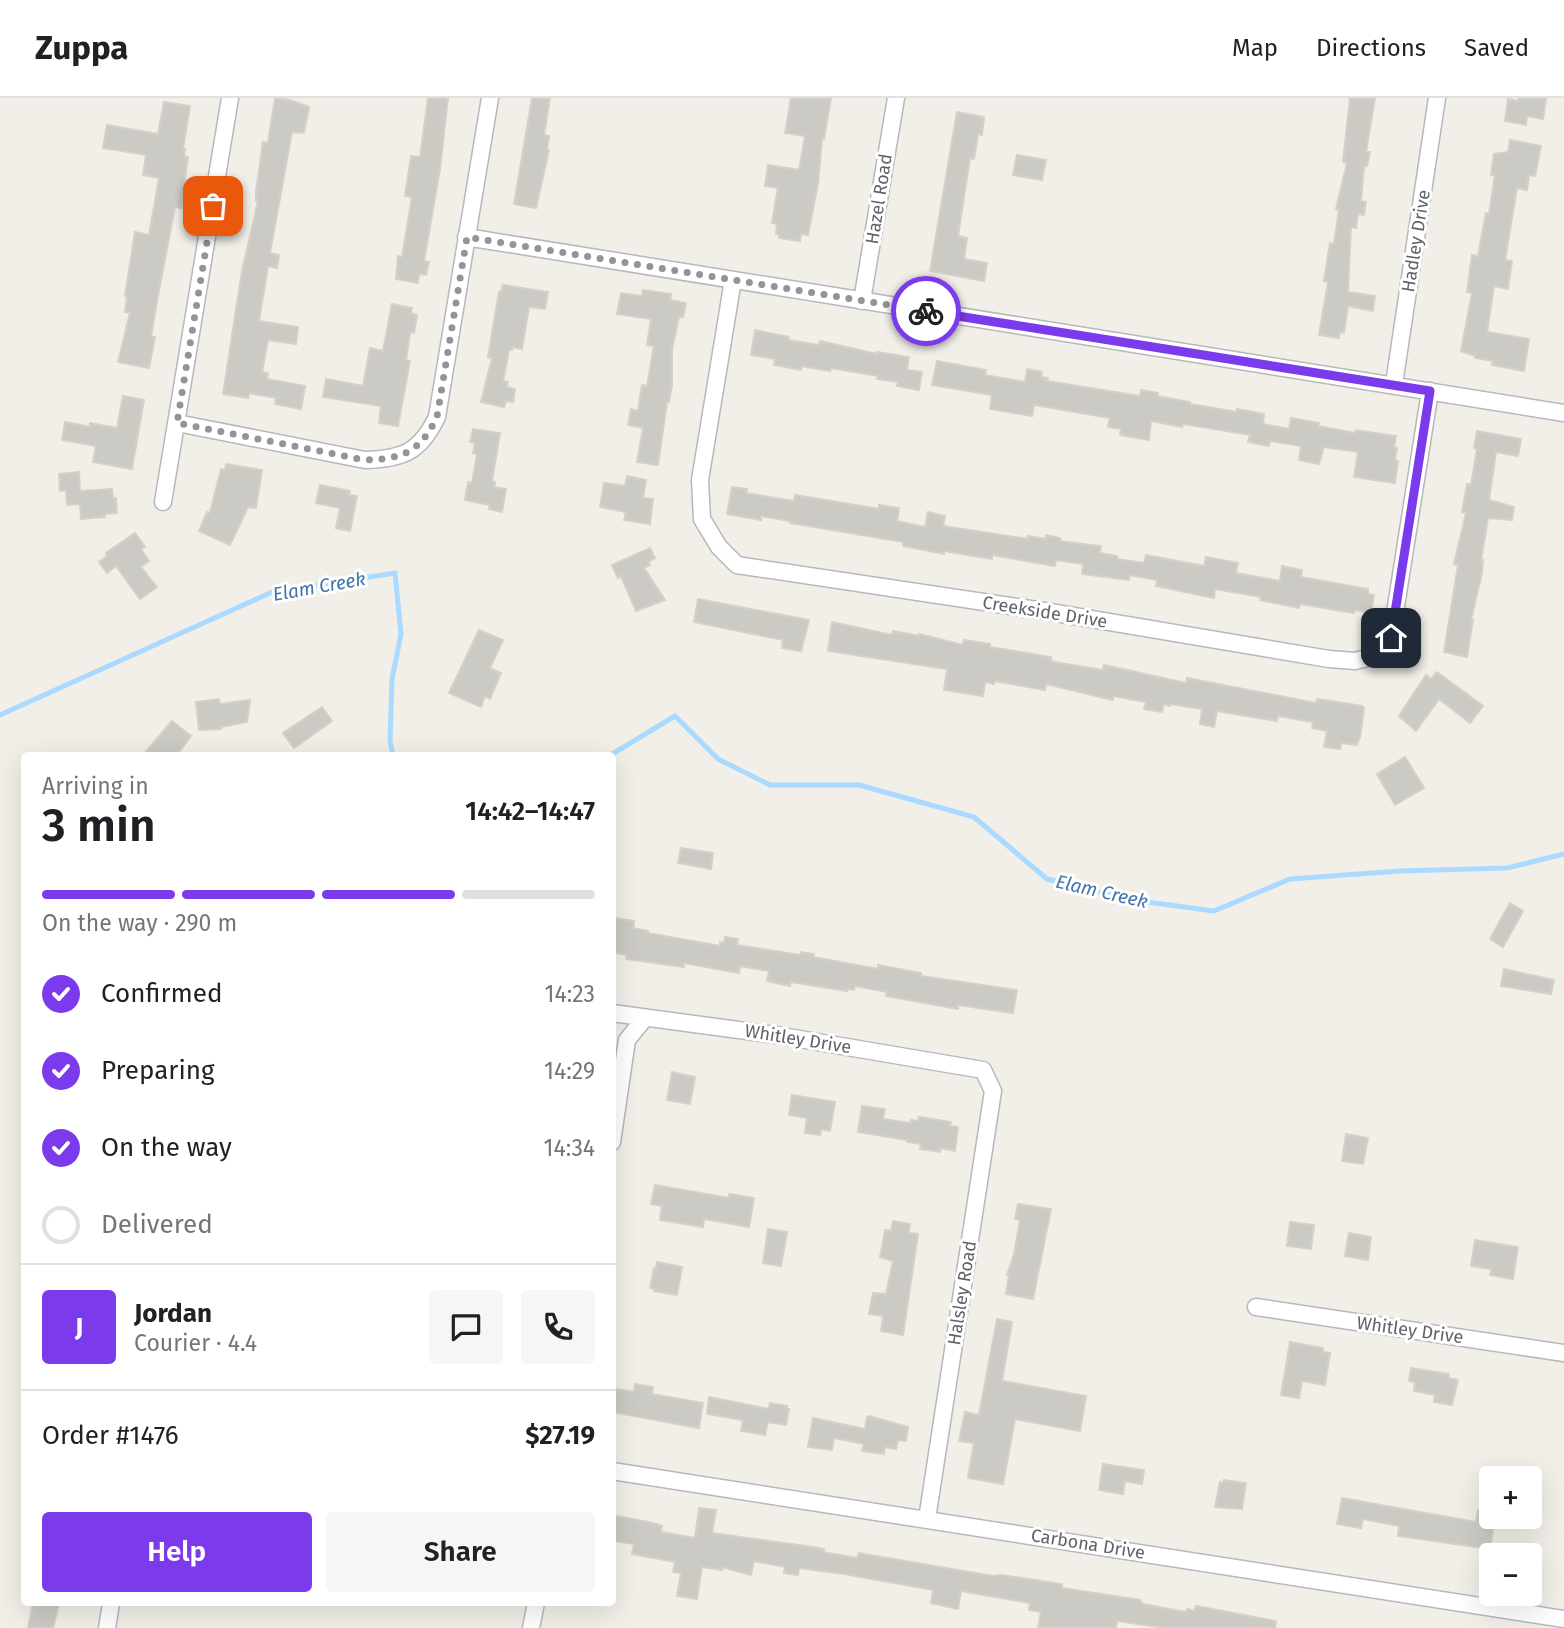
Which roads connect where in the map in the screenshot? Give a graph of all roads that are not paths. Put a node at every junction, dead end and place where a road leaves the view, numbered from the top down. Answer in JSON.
{"nodes":[{"id":1,"x":230,"y":98,"type":"edge"},
{"id":2,"x":490,"y":98,"type":"edge"},
{"id":3,"x":896,"y":98,"type":"edge"},
{"id":4,"x":1437,"y":98,"type":"edge"},
{"id":5,"x":467,"y":237,"type":"junction"},
{"id":6,"x":733,"y":280,"type":"junction"},
{"id":7,"x":863,"y":301,"type":"junction"},
{"id":8,"x":1394,"y":384,"type":"junction"},
{"id":9,"x":1430,"y":391,"type":"junction"},
{"id":10,"x":1564,"y":413,"type":"edge"},
{"id":11,"x":177,"y":423,"type":"junction"},
{"id":12,"x":163,"y":502,"type":"dead end"},
{"id":13,"x":616,"y":1014,"type":"edge"},
{"id":14,"x":645,"y":1018,"type":"junction"},
{"id":15,"x":984,"y":1070,"type":"joint"},
{"id":16,"x":616,"y":1115,"type":"edge"},
{"id":17,"x":1256,"y":1307,"type":"dead end"},
{"id":18,"x":1564,"y":1353,"type":"edge"},
{"id":19,"x":616,"y":1472,"type":"edge"},
{"id":20,"x":927,"y":1519,"type":"junction"},
{"id":21,"x":111,"y":1606,"type":"edge"},
{"id":22,"x":535,"y":1606,"type":"edge"},
{"id":23,"x":1564,"y":1619,"type":"edge"},
{"id":24,"x":107,"y":1628,"type":"edge"},
{"id":25,"x":531,"y":1628,"type":"edge"}],
"edges":[{"from":1,"to":11,"type":"street"},
{"from":2,"to":5,"type":"street"},
{"from":3,"to":7,"type":"street","name":"Hazel Road"},
{"from":4,"to":8,"type":"street","name":"Hadley Drive"},
{"from":5,"to":6,"type":"street"},
{"from":5,"to":11,"type":"street"},
{"from":6,"to":7,"type":"street"},
{"from":6,"to":9,"type":"street","name":"Creekside Drive"},
{"from":7,"to":8,"type":"street"},
{"from":8,"to":9,"type":"street"},
{"from":9,"to":10,"type":"street"},
{"from":11,"to":12,"type":"street"},
{"from":13,"to":14,"type":"street","name":"Whitley Drive"},
{"from":14,"to":15,"type":"street","name":"Whitley Drive"},
{"from":14,"to":16,"type":"street"},
{"from":15,"to":20,"type":"street","name":"Halsley Road"},
{"from":17,"to":18,"type":"street","name":"Whitley Drive"},
{"from":19,"to":20,"type":"street","name":"Carbona Drive"},
{"from":20,"to":23,"type":"street","name":"Carbona Drive"},
{"from":21,"to":24,"type":"street"},
{"from":22,"to":25,"type":"street"}]}
